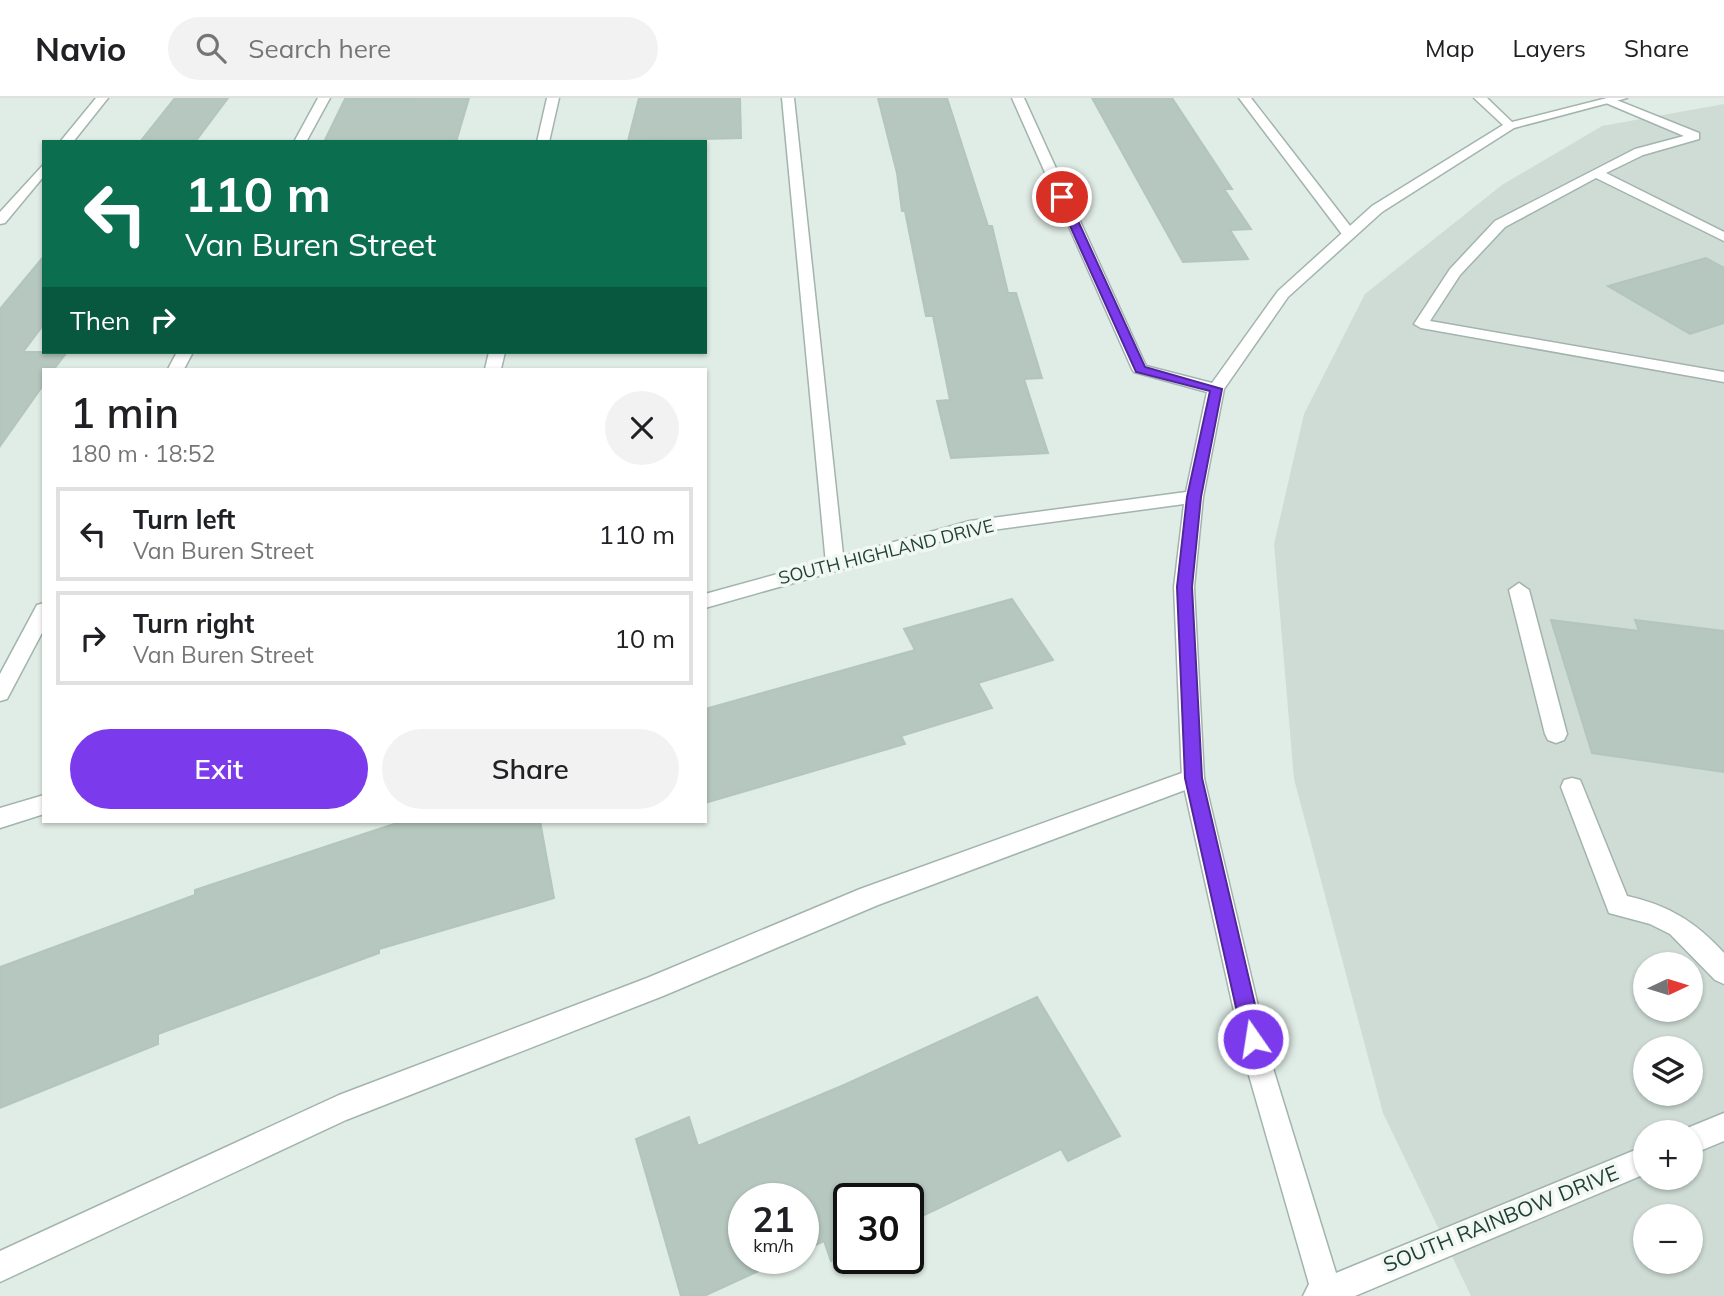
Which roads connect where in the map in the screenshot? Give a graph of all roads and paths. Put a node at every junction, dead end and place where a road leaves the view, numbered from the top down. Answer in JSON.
{"nodes":[{"id":1,"x":102,"y":98,"type":"edge"},
{"id":2,"x":324,"y":98,"type":"edge"},
{"id":3,"x":552,"y":98,"type":"edge"},
{"id":4,"x":788,"y":98,"type":"edge"},
{"id":5,"x":1018,"y":98,"type":"edge"},
{"id":6,"x":1245,"y":98,"type":"edge"},
{"id":7,"x":1480,"y":98,"type":"edge"},
{"id":8,"x":1616,"y":99,"type":"edge"},
{"id":9,"x":1510,"y":126,"type":"junction"},
{"id":10,"x":68,"y":140,"type":"edge"},
{"id":11,"x":301,"y":140,"type":"edge"},
{"id":12,"x":543,"y":140,"type":"edge"},
{"id":13,"x":42,"y":170,"type":"edge"},
{"id":14,"x":1596,"y":173,"type":"junction"},
{"id":15,"x":0,"y":220,"type":"edge"},
{"id":16,"x":1349,"y":234,"type":"junction"},
{"id":17,"x":1724,"y":237,"type":"edge"},
{"id":18,"x":1724,"y":377,"type":"edge"},
{"id":19,"x":1216,"y":389,"type":"junction"},
{"id":20,"x":1194,"y":497,"type":"junction"},
{"id":21,"x":835,"y":564,"type":"junction"},
{"id":22,"x":1520,"y":590,"type":"dead end"},
{"id":23,"x":707,"y":600,"type":"edge"},
{"id":24,"x":42,"y":614,"type":"edge"},
{"id":25,"x":0,"y":693,"type":"edge"},
{"id":26,"x":1556,"y":734,"type":"dead end"},
{"id":27,"x":1193,"y":778,"type":"junction"},
{"id":28,"x":1572,"y":787,"type":"dead end"},
{"id":29,"x":42,"y":805,"type":"edge"},
{"id":30,"x":0,"y":818,"type":"edge"},
{"id":31,"x":1724,"y":972,"type":"edge"},
{"id":32,"x":1724,"y":1127,"type":"edge"},
{"id":33,"x":1703,"y":1136,"type":"edge"},
{"id":34,"x":1633,"y":1165,"type":"edge"},
{"id":35,"x":0,"y":1267,"type":"edge"},
{"id":36,"x":1324,"y":1294,"type":"edge"}],
"edges":[{"from":1,"to":10,"type":"street"},
{"from":2,"to":11,"type":"street"},
{"from":3,"to":12,"type":"street"},
{"from":4,"to":21,"type":"street"},
{"from":5,"to":19,"type":"street"},
{"from":6,"to":16,"type":"street"},
{"from":7,"to":9,"type":"street"},
{"from":8,"to":9,"type":"street"},
{"from":8,"to":14,"type":"street"},
{"from":9,"to":16,"type":"street"},
{"from":13,"to":15,"type":"street"},
{"from":14,"to":17,"type":"street"},
{"from":14,"to":18,"type":"street"},
{"from":16,"to":19,"type":"street"},
{"from":19,"to":20,"type":"street"},
{"from":20,"to":21,"type":"street","name":"SOUTH HIGHLAND DRIVE"},
{"from":20,"to":27,"type":"street"},
{"from":21,"to":23,"type":"street","name":"SOUTH HIGHLAND DRIVE"},
{"from":22,"to":26,"type":"street"},
{"from":24,"to":25,"type":"street"},
{"from":27,"to":35,"type":"street"},
{"from":27,"to":36,"type":"street"},
{"from":28,"to":31,"type":"street"},
{"from":29,"to":30,"type":"street"},
{"from":32,"to":33,"type":"street"},
{"from":34,"to":36,"type":"street","name":"SOUTH RAINBOW DRIVE"}]}
